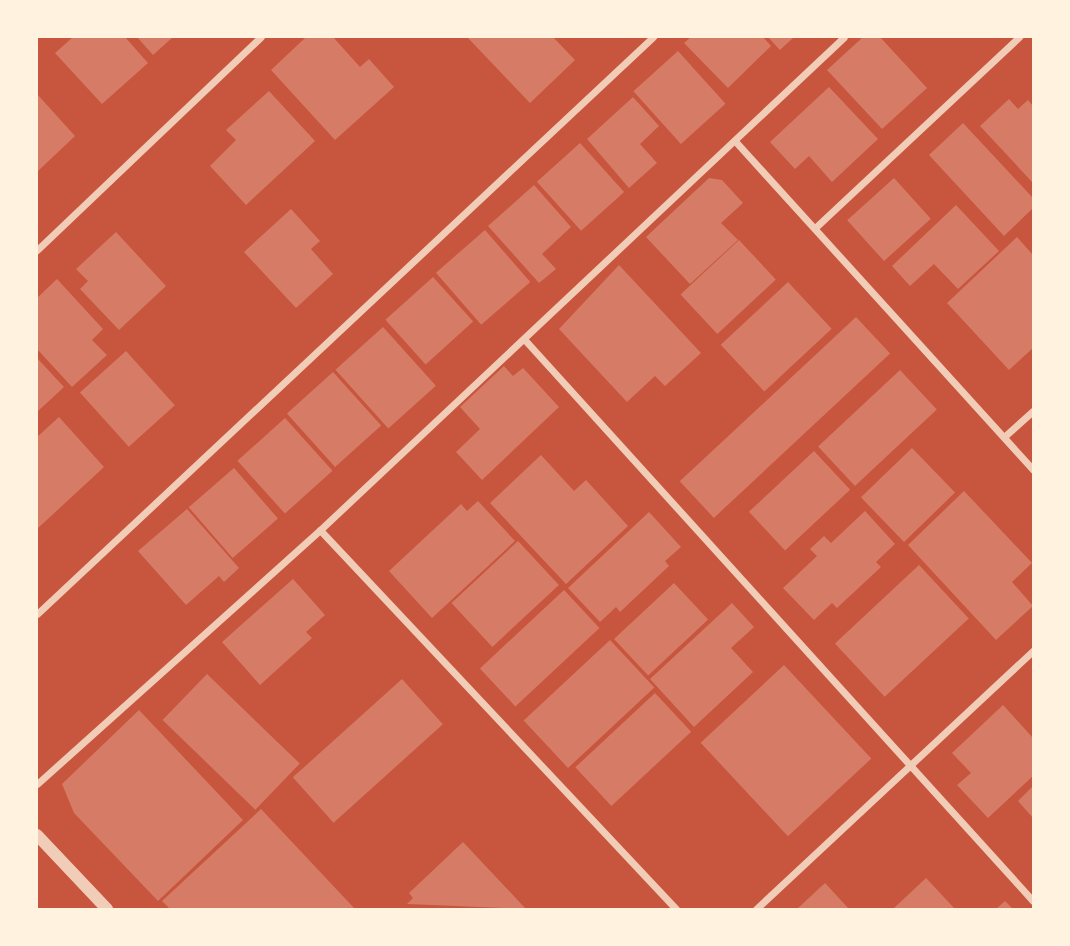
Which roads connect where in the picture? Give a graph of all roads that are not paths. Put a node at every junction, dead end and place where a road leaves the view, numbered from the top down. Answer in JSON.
{"nodes":[{"id":1,"x":261,"y":37,"type":"edge"},
{"id":2,"x":653,"y":37,"type":"edge"},
{"id":3,"x":844,"y":37,"type":"edge"},
{"id":4,"x":1019,"y":37,"type":"edge"},
{"id":5,"x":735,"y":141,"type":"junction"},
{"id":6,"x":817,"y":226,"type":"junction"},
{"id":7,"x":37,"y":250,"type":"edge"},
{"id":8,"x":524,"y":339,"type":"junction"},
{"id":9,"x":1033,"y":411,"type":"edge"},
{"id":10,"x":1005,"y":436,"type":"junction"},
{"id":11,"x":1033,"y":470,"type":"edge"},
{"id":12,"x":320,"y":530,"type":"junction"},
{"id":13,"x":37,"y":614,"type":"edge"},
{"id":14,"x":1033,"y":651,"type":"edge"},
{"id":15,"x":911,"y":765,"type":"junction"},
{"id":16,"x":37,"y":784,"type":"edge"},
{"id":17,"x":37,"y":835,"type":"edge"},
{"id":18,"x":1033,"y":901,"type":"edge"},
{"id":19,"x":107,"y":909,"type":"edge"},
{"id":20,"x":676,"y":909,"type":"edge"},
{"id":21,"x":755,"y":909,"type":"edge"}],
"edges":[{"from":1,"to":7,"type":"street"},
{"from":2,"to":13,"type":"street"},
{"from":3,"to":5,"type":"street"},
{"from":4,"to":6,"type":"street"},
{"from":5,"to":6,"type":"street"},
{"from":5,"to":8,"type":"street"},
{"from":6,"to":10,"type":"street"},
{"from":8,"to":12,"type":"street"},
{"from":8,"to":15,"type":"street"},
{"from":9,"to":10,"type":"street"},
{"from":10,"to":11,"type":"street"},
{"from":12,"to":16,"type":"street"},
{"from":12,"to":20,"type":"street"},
{"from":14,"to":15,"type":"street"},
{"from":15,"to":18,"type":"street"},
{"from":15,"to":21,"type":"street"},
{"from":17,"to":19,"type":"street"}]}
